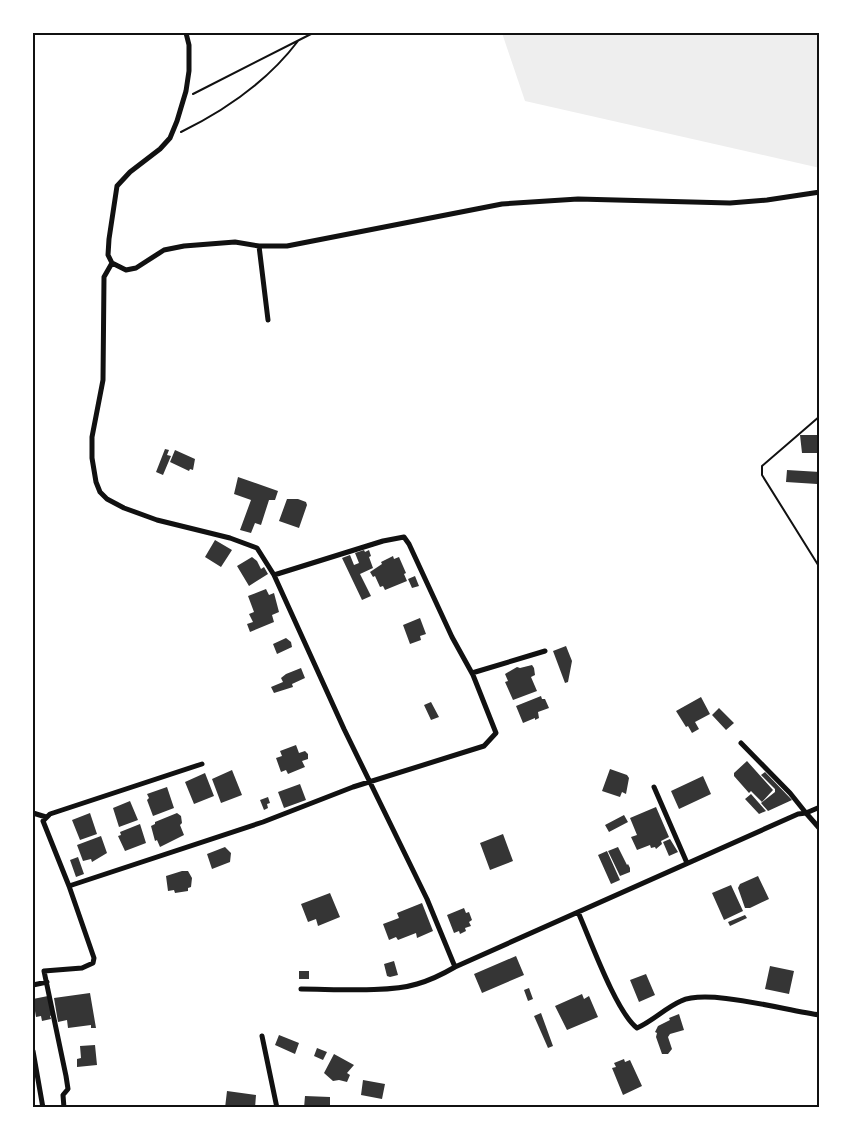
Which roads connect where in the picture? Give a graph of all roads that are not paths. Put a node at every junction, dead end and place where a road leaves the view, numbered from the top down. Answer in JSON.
{"nodes":[{"id":1,"x":186,"y":33,"type":"edge"},
{"id":2,"x":820,"y":192,"type":"edge"},
{"id":3,"x":259,"y":246,"type":"junction"},
{"id":4,"x":112,"y":263,"type":"junction"},
{"id":5,"x":268,"y":320,"type":"dead end"},
{"id":6,"x":820,"y":416,"type":"edge"},
{"id":7,"x":820,"y":568,"type":"edge"},
{"id":8,"x":274,"y":575,"type":"junction"},
{"id":9,"x":820,"y":602,"type":"edge"},
{"id":10,"x":820,"y":613,"type":"edge"},
{"id":11,"x":545,"y":651,"type":"dead end"},
{"id":12,"x":472,"y":673,"type":"junction"},
{"id":13,"x":741,"y":743,"type":"dead end"},
{"id":14,"x":202,"y":764,"type":"dead end"},
{"id":15,"x":371,"y":783,"type":"junction"},
{"id":16,"x":654,"y":787,"type":"dead end"},
{"id":17,"x":820,"y":807,"type":"edge"},
{"id":18,"x":33,"y":813,"type":"edge"},
{"id":19,"x":806,"y":813,"type":"junction"},
{"id":20,"x":46,"y":818,"type":"junction"},
{"id":21,"x":820,"y":829,"type":"edge"},
{"id":22,"x":687,"y":863,"type":"junction"},
{"id":23,"x":69,"y":886,"type":"junction"},
{"id":24,"x":578,"y":912,"type":"junction"},
{"id":25,"x":455,"y":967,"type":"junction"},
{"id":26,"x":47,"y":982,"type":"junction"},
{"id":27,"x":33,"y":985,"type":"edge"},
{"id":28,"x":302,"y":989,"type":"dead end"},
{"id":29,"x":820,"y":1015,"type":"edge"},
{"id":30,"x":262,"y":1036,"type":"dead end"},
{"id":31,"x":33,"y":1051,"type":"edge"},
{"id":32,"x":43,"y":1108,"type":"edge"},
{"id":33,"x":64,"y":1108,"type":"edge"},
{"id":34,"x":277,"y":1108,"type":"edge"}],
"edges":[{"from":1,"to":4,"type":"street"},
{"from":2,"to":3,"type":"street"},
{"from":3,"to":4,"type":"street"},
{"from":3,"to":5,"type":"street"},
{"from":4,"to":8,"type":"street"},
{"from":6,"to":7,"type":"lane"},
{"from":8,"to":12,"type":"street"},
{"from":8,"to":15,"type":"street"},
{"from":9,"to":10,"type":"lane"},
{"from":11,"to":12,"type":"street"},
{"from":12,"to":15,"type":"street"},
{"from":13,"to":19,"type":"street"},
{"from":14,"to":20,"type":"street"},
{"from":15,"to":23,"type":"street"},
{"from":15,"to":25,"type":"street"},
{"from":16,"to":22,"type":"street"},
{"from":17,"to":19,"type":"street"},
{"from":18,"to":20,"type":"street"},
{"from":19,"to":21,"type":"street"},
{"from":19,"to":22,"type":"street"},
{"from":20,"to":23,"type":"street"},
{"from":22,"to":24,"type":"street"},
{"from":23,"to":26,"type":"street"},
{"from":24,"to":25,"type":"street"},
{"from":24,"to":29,"type":"street"},
{"from":25,"to":28,"type":"street"},
{"from":26,"to":27,"type":"street"},
{"from":26,"to":33,"type":"street"},
{"from":30,"to":34,"type":"street"},
{"from":31,"to":32,"type":"street"}]}
